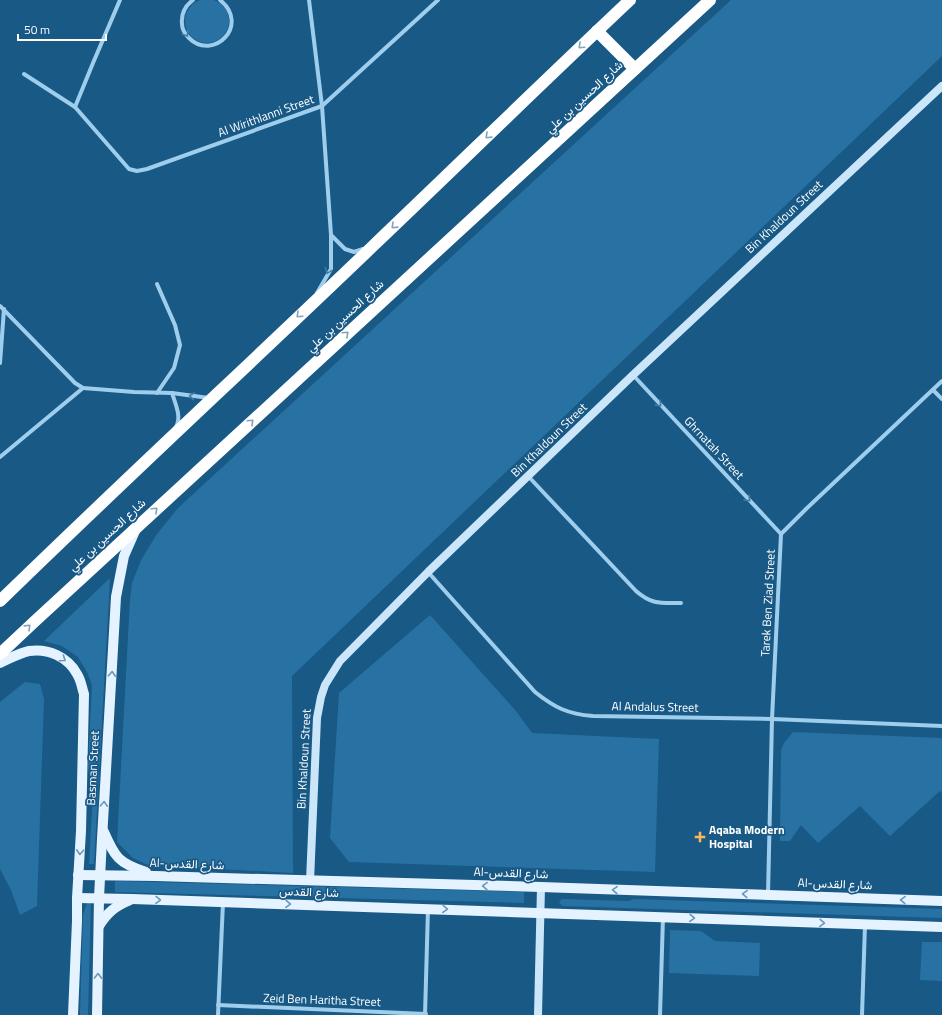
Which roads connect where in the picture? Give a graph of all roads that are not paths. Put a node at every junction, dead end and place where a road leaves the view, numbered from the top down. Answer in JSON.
{"nodes":[{"id":1,"x":120,"y":0,"type":"edge"},
{"id":2,"x":193,"y":0,"type":"edge"},
{"id":3,"x":220,"y":0,"type":"edge"},
{"id":4,"x":230,"y":0,"type":"edge"},
{"id":5,"x":309,"y":0,"type":"edge"},
{"id":6,"x":438,"y":0,"type":"edge"},
{"id":7,"x":630,"y":0,"type":"edge"},
{"id":8,"x":710,"y":0,"type":"edge"},
{"id":9,"x":226,"y":4,"type":"junction"},
{"id":10,"x":597,"y":31,"type":"junction"},
{"id":11,"x":635,"y":69,"type":"junction"},
{"id":12,"x":24,"y":74,"type":"dead end"},
{"id":13,"x":942,"y":86,"type":"edge"},
{"id":14,"x":322,"y":106,"type":"junction"},
{"id":15,"x":75,"y":107,"type":"junction"},
{"id":16,"x":331,"y":235,"type":"junction"},
{"id":17,"x":373,"y":246,"type":"junction"},
{"id":18,"x":157,"y":284,"type":"dead end"},
{"id":19,"x":311,"y":304,"type":"junction"},
{"id":20,"x":0,"y":306,"type":"edge"},
{"id":21,"x":4,"y":309,"type":"junction"},
{"id":22,"x":0,"y":363,"type":"edge"},
{"id":23,"x":633,"y":375,"type":"junction"},
{"id":24,"x":942,"y":381,"type":"edge"},
{"id":25,"x":83,"y":388,"type":"junction"},
{"id":26,"x":933,"y":390,"type":"junction"},
{"id":27,"x":157,"y":392,"type":"junction"},
{"id":28,"x":172,"y":393,"type":"junction"},
{"id":29,"x":211,"y":398,"type":"junction"},
{"id":30,"x":942,"y":399,"type":"edge"},
{"id":31,"x":168,"y":440,"type":"junction"},
{"id":32,"x":0,"y":456,"type":"edge"},
{"id":33,"x":528,"y":476,"type":"junction"},
{"id":34,"x":137,"y":527,"type":"junction"},
{"id":35,"x":781,"y":534,"type":"junction"},
{"id":36,"x":428,"y":572,"type":"junction"},
{"id":37,"x":26,"y":575,"type":"junction"},
{"id":38,"x":0,"y":591,"type":"edge"},
{"id":39,"x":0,"y":601,"type":"edge"},
{"id":40,"x":681,"y":603,"type":"dead end"},
{"id":41,"x":0,"y":654,"type":"edge"},
{"id":42,"x":0,"y":663,"type":"edge"},
{"id":43,"x":772,"y":719,"type":"junction"},
{"id":44,"x":942,"y":726,"type":"edge"},
{"id":45,"x":103,"y":830,"type":"junction"},
{"id":46,"x":78,"y":875,"type":"junction"},
{"id":47,"x":100,"y":875,"type":"junction"},
{"id":48,"x":155,"y":876,"type":"junction"},
{"id":49,"x":310,"y":881,"type":"junction"},
{"id":50,"x":542,"y":887,"type":"junction"},
{"id":51,"x":768,"y":895,"type":"junction"},
{"id":52,"x":77,"y":898,"type":"junction"},
{"id":53,"x":99,"y":898,"type":"junction"},
{"id":54,"x":132,"y":899,"type":"junction"},
{"id":55,"x":942,"y":901,"type":"edge"},
{"id":56,"x":222,"y":902,"type":"junction"},
{"id":57,"x":428,"y":909,"type":"junction"},
{"id":58,"x":541,"y":912,"type":"junction"},
{"id":59,"x":663,"y":917,"type":"junction"},
{"id":60,"x":866,"y":925,"type":"junction"},
{"id":61,"x":99,"y":926,"type":"junction"},
{"id":62,"x":942,"y":927,"type":"edge"},
{"id":63,"x":218,"y":1006,"type":"junction"},
{"id":64,"x":73,"y":1015,"type":"edge"},
{"id":65,"x":97,"y":1015,"type":"edge"},
{"id":66,"x":218,"y":1015,"type":"edge"},
{"id":67,"x":426,"y":1015,"type":"edge"},
{"id":68,"x":538,"y":1015,"type":"edge"},
{"id":69,"x":660,"y":1015,"type":"edge"},
{"id":70,"x":862,"y":1015,"type":"edge"}],
"edges":[{"from":1,"to":15,"type":"street"},
{"from":2,"to":9,"type":"street","one_way":true},
{"from":3,"to":9,"type":"street"},
{"from":4,"to":9,"type":"street"},
{"from":5,"to":14,"type":"street"},
{"from":6,"to":14,"type":"street","name":"Al Wirithlanni Street"},
{"from":7,"to":10,"type":"highway"},
{"from":8,"to":11,"type":"highway","name":"شارع الحسين بن علي"},
{"from":10,"to":11,"type":"highway"},
{"from":10,"to":17,"type":"highway","one_way":true},
{"from":34,"to":11,"type":"highway","name":"شارع الحسين بن علي","one_way":true},
{"from":12,"to":15,"type":"street"},
{"from":13,"to":23,"type":"street","name":"Bin Khaldoun Street"},
{"from":14,"to":15,"type":"street","name":"Al Wirithlanni Street"},
{"from":14,"to":16,"type":"street"},
{"from":16,"to":17,"type":"street"},
{"from":16,"to":19,"type":"street","one_way":true},
{"from":17,"to":19,"type":"highway"},
{"from":18,"to":27,"type":"street"},
{"from":19,"to":29,"type":"highway","one_way":true},
{"from":20,"to":21,"type":"street"},
{"from":21,"to":22,"type":"street"},
{"from":21,"to":25,"type":"street"},
{"from":23,"to":33,"type":"street","name":"Bin Khaldoun Street"},
{"from":23,"to":35,"type":"street","name":"Ghrnatah Street","one_way":true},
{"from":24,"to":26,"type":"street","name":"Tarek Ben Ziad Street"},
{"from":25,"to":27,"type":"street"},
{"from":25,"to":32,"type":"street"},
{"from":26,"to":30,"type":"street"},
{"from":26,"to":35,"type":"street","name":"Tarek Ben Ziad Street"},
{"from":27,"to":28,"type":"street"},
{"from":29,"to":28,"type":"street","one_way":true},
{"from":28,"to":31,"type":"street"},
{"from":29,"to":31,"type":"highway"},
{"from":31,"to":37,"type":"highway"},
{"from":33,"to":36,"type":"street","name":"Bin Khaldoun Street"},
{"from":33,"to":40,"type":"street"},
{"from":41,"to":34,"type":"highway","name":"شارع الحسين بن علي","one_way":true},
{"from":45,"to":34,"type":"main road","name":"Basman Street","one_way":true},
{"from":35,"to":43,"type":"street","name":"Tarek Ben Ziad Street"},
{"from":36,"to":43,"type":"street","name":"Al Andalus Street"},
{"from":36,"to":49,"type":"street","name":"Bin Khaldoun Street"},
{"from":37,"to":38,"type":"highway"},
{"from":37,"to":39,"type":"highway"},
{"from":42,"to":46,"type":"main road","name":"Basman Street","one_way":true},
{"from":43,"to":44,"type":"street","name":"Al Andalus Street"},
{"from":43,"to":51,"type":"street","name":"Tarek Ben Ziad Street"},
{"from":45,"to":47,"type":"main road","name":"Basman Street"},
{"from":45,"to":48,"type":"main road"},
{"from":46,"to":47,"type":"main road","name":"Al-شارع القدس"},
{"from":46,"to":52,"type":"main road","name":"Basman Street"},
{"from":47,"to":48,"type":"main road","name":"Al-شارع القدس"},
{"from":47,"to":53,"type":"main road","name":"Basman Street"},
{"from":48,"to":49,"type":"main road","name":"Al-شارع القدس"},
{"from":50,"to":49,"type":"main road","name":"Al-شارع القدس","one_way":true},
{"from":51,"to":50,"type":"main road","name":"Al-شارع القدس","one_way":true},
{"from":50,"to":58,"type":"street"},
{"from":55,"to":51,"type":"main road","name":"Al-شارع القدس","one_way":true},
{"from":52,"to":53,"type":"main road","name":"شارع القدس"},
{"from":52,"to":64,"type":"main road","name":"Basman Street"},
{"from":53,"to":54,"type":"main road","name":"شارع القدس"},
{"from":53,"to":61,"type":"main road","name":"Basman Street"},
{"from":54,"to":56,"type":"main road","name":"شارع القدس","one_way":true},
{"from":54,"to":61,"type":"main road"},
{"from":56,"to":57,"type":"main road","name":"شارع القدس","one_way":true},
{"from":56,"to":63,"type":"street"},
{"from":57,"to":58,"type":"main road","name":"شارع القدس","one_way":true},
{"from":57,"to":67,"type":"street"},
{"from":58,"to":59,"type":"main road"},
{"from":58,"to":68,"type":"street"},
{"from":59,"to":60,"type":"main road","one_way":true},
{"from":59,"to":69,"type":"street"},
{"from":60,"to":62,"type":"main road"},
{"from":60,"to":70,"type":"street"},
{"from":65,"to":61,"type":"main road","name":"Basman Street","one_way":true},
{"from":63,"to":66,"type":"street"},
{"from":63,"to":67,"type":"street","name":"Zeid Ben Haritha Street"}]}
